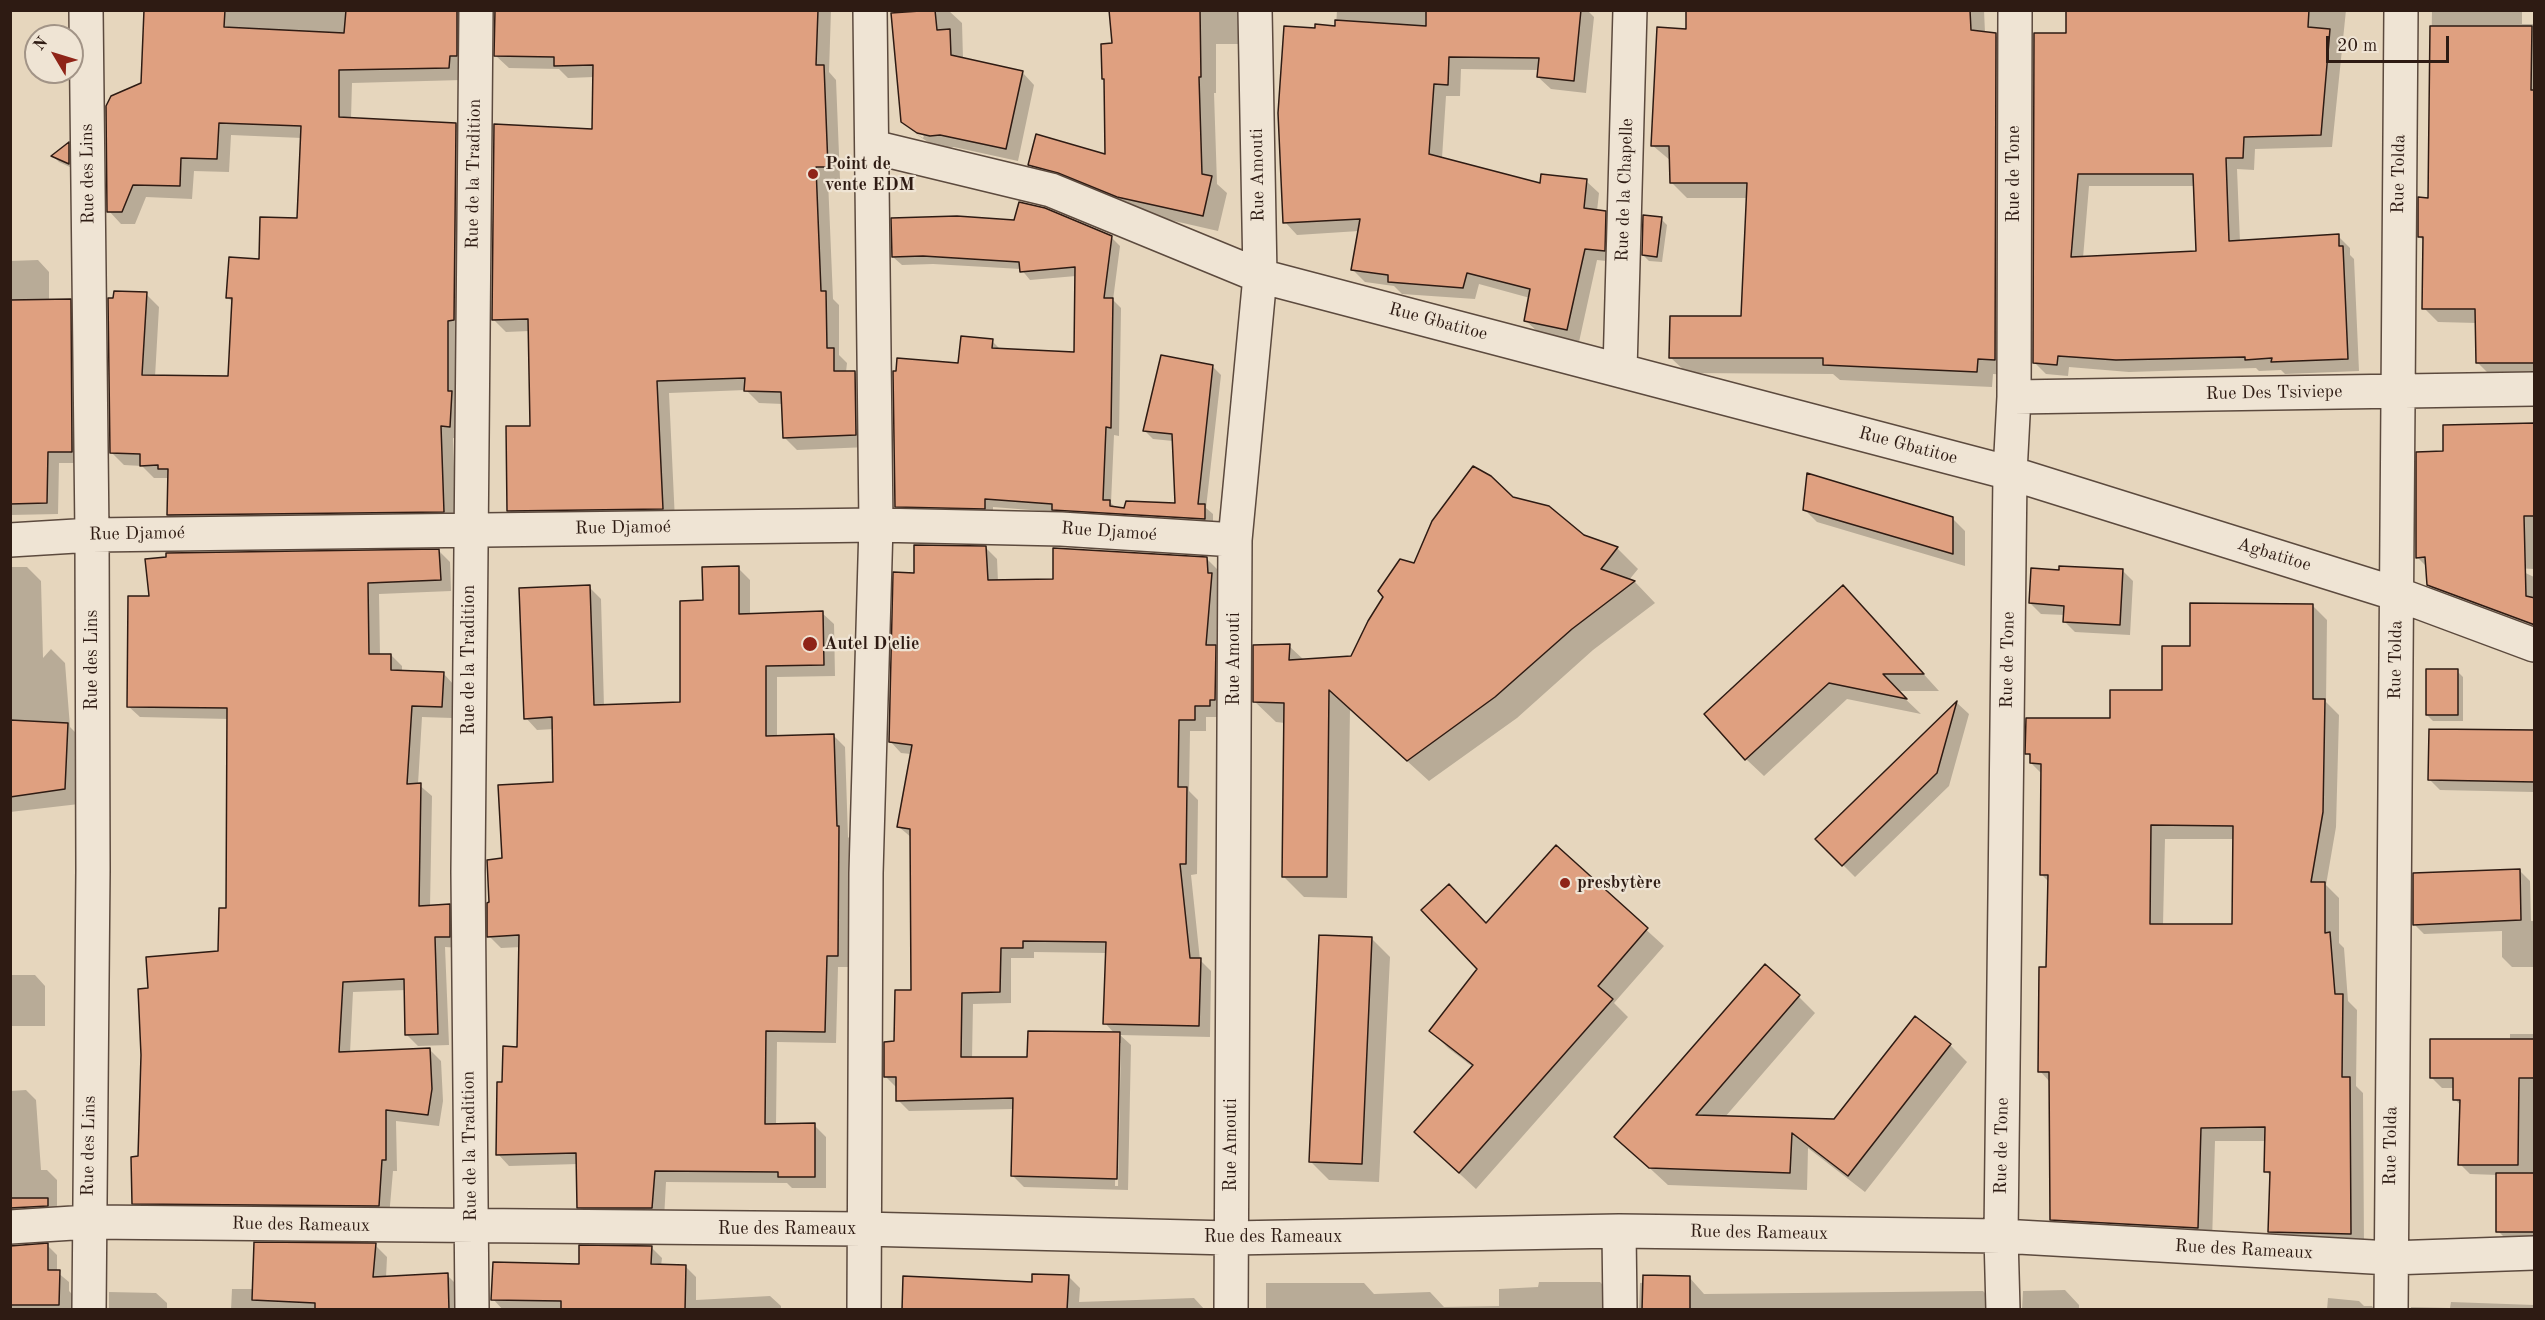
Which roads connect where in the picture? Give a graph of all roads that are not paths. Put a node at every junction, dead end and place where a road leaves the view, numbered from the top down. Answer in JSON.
{"nodes":[{"id":1,"x":86,"y":10,"type":"edge"},
{"id":2,"x":476,"y":10,"type":"edge"},
{"id":3,"x":870,"y":10,"type":"edge"},
{"id":4,"x":1255,"y":10,"type":"edge"},
{"id":5,"x":1630,"y":10,"type":"edge"},
{"id":6,"x":2015,"y":10,"type":"edge"},
{"id":7,"x":2401,"y":10,"type":"edge"},
{"id":8,"x":873,"y":147,"type":"junction"},
{"id":9,"x":1260,"y":276,"type":"junction"},
{"id":10,"x":1620,"y":370,"type":"junction"},
{"id":11,"x":2535,"y":389,"type":"edge"},
{"id":12,"x":2397,"y":390,"type":"junction"},
{"id":13,"x":2014,"y":397,"type":"junction"},
{"id":14,"x":2010,"y":473,"type":"junction"},
{"id":15,"x":876,"y":525,"type":"junction"},
{"id":16,"x":470,"y":531,"type":"junction"},
{"id":17,"x":92,"y":534,"type":"junction"},
{"id":18,"x":10,"y":540,"type":"edge"},
{"id":19,"x":1235,"y":540,"type":"junction"},
{"id":20,"x":2397,"y":594,"type":"junction"},
{"id":21,"x":2535,"y":645,"type":"edge"},
{"id":22,"x":88,"y":1222,"type":"junction"},
{"id":23,"x":10,"y":1227,"type":"edge"},
{"id":24,"x":471,"y":1227,"type":"junction"},
{"id":25,"x":862,"y":1229,"type":"junction"},
{"id":26,"x":1619,"y":1232,"type":"junction"},
{"id":27,"x":2001,"y":1236,"type":"junction"},
{"id":28,"x":1231,"y":1238,"type":"junction"},
{"id":29,"x":2535,"y":1253,"type":"edge"},
{"id":30,"x":2390,"y":1258,"type":"junction"},
{"id":31,"x":89,"y":1310,"type":"edge"},
{"id":32,"x":472,"y":1310,"type":"edge"},
{"id":33,"x":864,"y":1310,"type":"edge"},
{"id":34,"x":1231,"y":1310,"type":"edge"},
{"id":35,"x":1620,"y":1310,"type":"edge"},
{"id":36,"x":2003,"y":1310,"type":"edge"},
{"id":37,"x":2391,"y":1310,"type":"edge"}],
"edges":[{"from":1,"to":17,"type":"street","name":"Rue des Lins"},
{"from":2,"to":16,"type":"street","name":"Rue de la Tradition"},
{"from":3,"to":8,"type":"street"},
{"from":4,"to":9,"type":"street","name":"Rue Amouti"},
{"from":5,"to":10,"type":"street","name":"Rue de la Chapelle"},
{"from":6,"to":13,"type":"street","name":"Rue de Tone"},
{"from":7,"to":12,"type":"street","name":"Rue Tolda"},
{"from":8,"to":9,"type":"street","name":"Rue Gbatitoe"},
{"from":8,"to":15,"type":"street"},
{"from":9,"to":10,"type":"street","name":"Rue Gbatitoe"},
{"from":9,"to":19,"type":"street","name":"Rue Amouti"},
{"from":10,"to":14,"type":"street","name":"Rue Gbatitoe"},
{"from":11,"to":12,"type":"street","name":"Rue Des Tsiviepe"},
{"from":12,"to":13,"type":"street","name":"Rue Des Tsiviepe"},
{"from":12,"to":20,"type":"street","name":"Rue Tolda"},
{"from":13,"to":14,"type":"street","name":"Rue de Tone"},
{"from":14,"to":20,"type":"street","name":"Agbatitoe"},
{"from":14,"to":27,"type":"street","name":"Rue de Tone"},
{"from":15,"to":16,"type":"street","name":"Rue Djamoé"},
{"from":15,"to":19,"type":"street","name":"Rue Djamoé"},
{"from":15,"to":25,"type":"street"},
{"from":16,"to":17,"type":"street","name":"Rue Djamoé"},
{"from":16,"to":24,"type":"street","name":"Rue de la Tradition"},
{"from":17,"to":18,"type":"street","name":"Rue Djamoé"},
{"from":17,"to":22,"type":"street","name":"Rue des Lins"},
{"from":19,"to":28,"type":"street","name":"Rue Amouti"},
{"from":20,"to":21,"type":"street","name":"Agbatitoe"},
{"from":20,"to":30,"type":"street","name":"Rue Tolda"},
{"from":22,"to":23,"type":"street","name":"Rue des Rameaux"},
{"from":22,"to":24,"type":"street","name":"Rue des Rameaux"},
{"from":22,"to":31,"type":"street","name":"Rue des Lins"},
{"from":24,"to":25,"type":"street","name":"Rue des Rameaux"},
{"from":24,"to":32,"type":"street","name":"Rue de la Tradition"},
{"from":25,"to":28,"type":"street","name":"Rue des Rameaux"},
{"from":25,"to":33,"type":"street"},
{"from":26,"to":27,"type":"street","name":"Rue des Rameaux"},
{"from":26,"to":28,"type":"street","name":"Rue des Rameaux"},
{"from":26,"to":35,"type":"street"},
{"from":27,"to":30,"type":"street","name":"Rue des Rameaux"},
{"from":27,"to":36,"type":"street","name":"Rue de Tone"},
{"from":28,"to":34,"type":"street","name":"Rue Amouti"},
{"from":29,"to":30,"type":"street","name":"Rue des Rameaux"},
{"from":30,"to":37,"type":"street","name":"Rue Tolda"}]}
